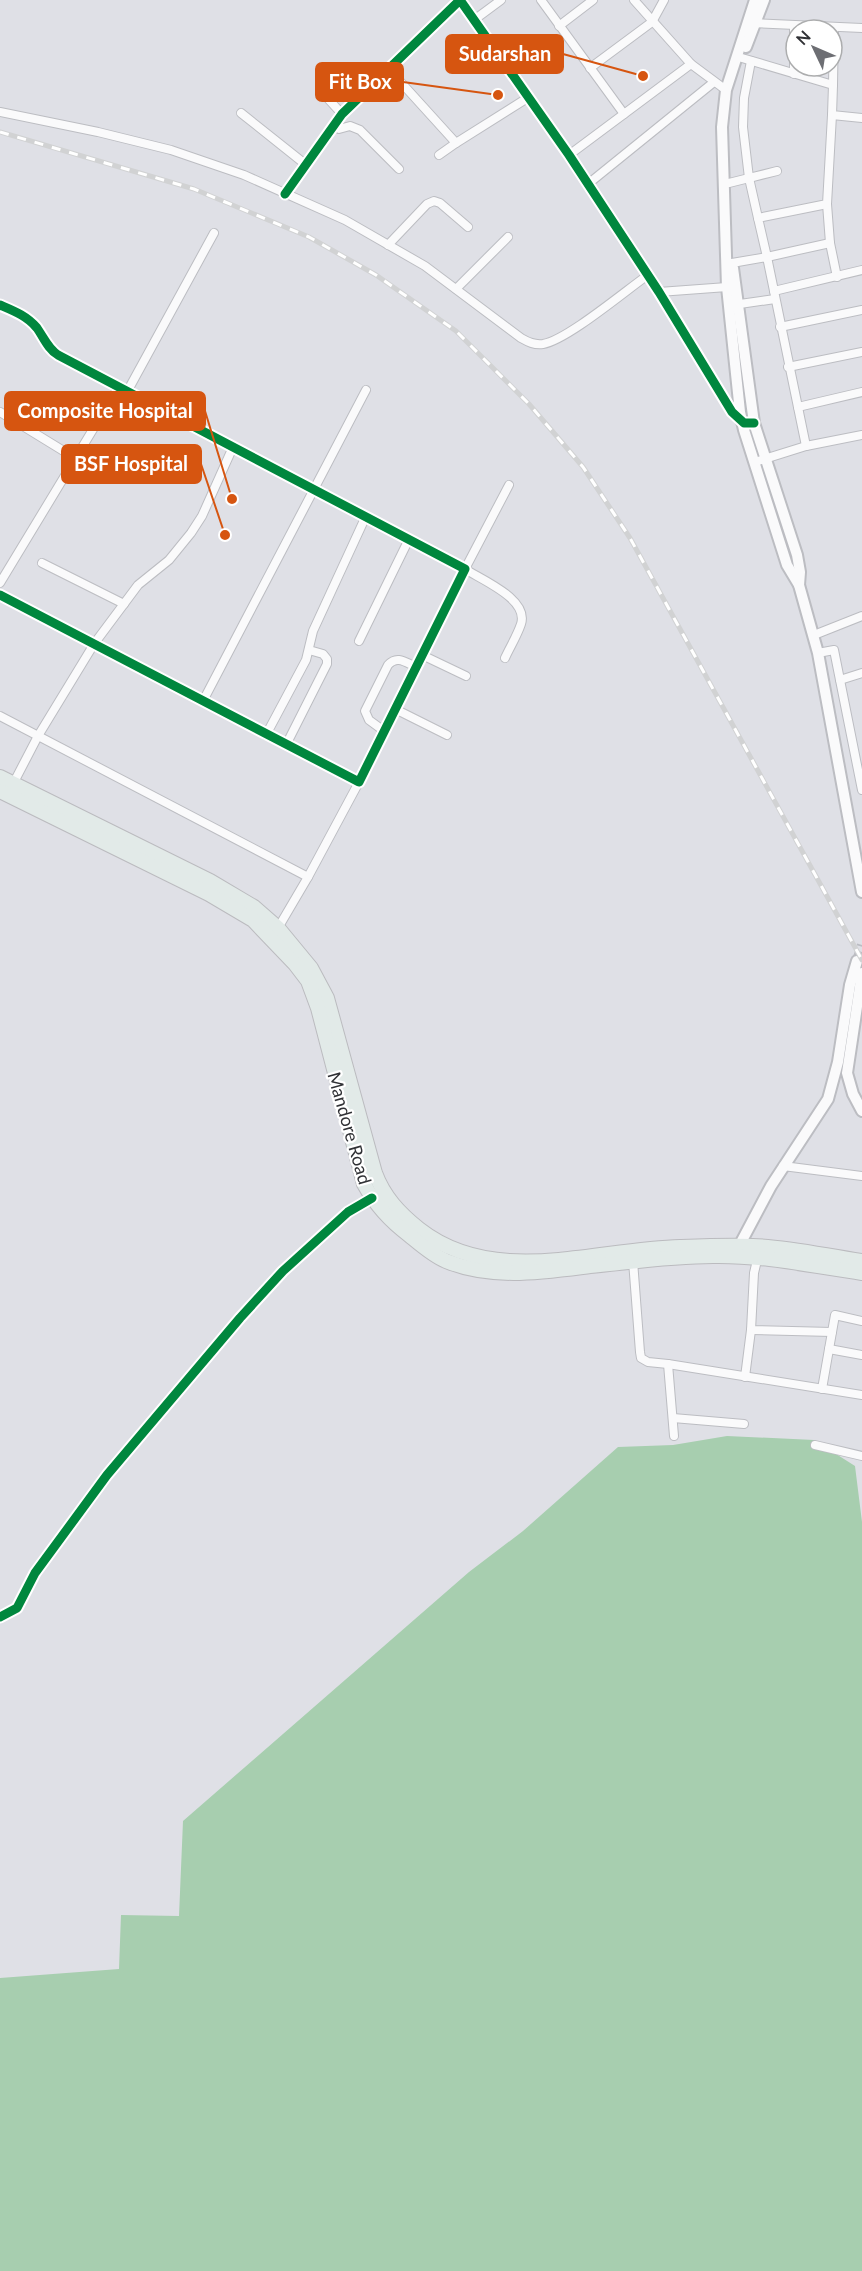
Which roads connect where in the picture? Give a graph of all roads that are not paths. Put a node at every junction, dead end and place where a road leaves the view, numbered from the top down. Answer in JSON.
{"nodes":[{"id":1,"x":501,"y":0,"type":"edge"},
{"id":2,"x":541,"y":0,"type":"edge"},
{"id":3,"x":593,"y":0,"type":"edge"},
{"id":4,"x":634,"y":0,"type":"edge"},
{"id":5,"x":664,"y":0,"type":"edge"},
{"id":6,"x":756,"y":3,"type":"edge"},
{"id":7,"x":474,"y":20,"type":"junction"},
{"id":8,"x":652,"y":22,"type":"junction"},
{"id":9,"x":751,"y":23,"type":"junction"},
{"id":10,"x":784,"y":25,"type":"edge"},
{"id":11,"x":559,"y":26,"type":"junction"},
{"id":12,"x":844,"y":27,"type":"edge"},
{"id":13,"x":862,"y":28,"type":"edge"},
{"id":14,"x":746,"y":59,"type":"junction"},
{"id":15,"x":691,"y":64,"type":"junction"},
{"id":16,"x":388,"y":68,"type":"junction"},
{"id":17,"x":590,"y":68,"type":"junction"},
{"id":18,"x":784,"y":71,"type":"edge"},
{"id":19,"x":808,"y":78,"type":"edge"},
{"id":20,"x":833,"y":78,"type":"edge"},
{"id":21,"x":714,"y":82,"type":"junction"},
{"id":22,"x":833,"y":85,"type":"junction"},
{"id":23,"x":726,"y":90,"type":"junction"},
{"id":24,"x":321,"y":91,"type":"dead end"},
{"id":25,"x":529,"y":97,"type":"junction"},
{"id":26,"x":0,"y":105,"type":"edge"},
{"id":27,"x":4,"y":112,"type":"edge"},
{"id":28,"x":241,"y":113,"type":"dead end"},
{"id":29,"x":342,"y":114,"type":"junction"},
{"id":30,"x":624,"y":114,"type":"junction"},
{"id":31,"x":832,"y":115,"type":"junction"},
{"id":32,"x":862,"y":118,"type":"edge"},
{"id":33,"x":333,"y":125,"type":"junction"},
{"id":34,"x":456,"y":143,"type":"junction"},
{"id":35,"x":439,"y":155,"type":"dead end"},
{"id":36,"x":569,"y":155,"type":"junction"},
{"id":37,"x":305,"y":164,"type":"junction"},
{"id":38,"x":399,"y":169,"type":"dead end"},
{"id":39,"x":777,"y":171,"type":"dead end"},
{"id":40,"x":749,"y":178,"type":"junction"},
{"id":41,"x":729,"y":183,"type":"junction"},
{"id":42,"x":588,"y":184,"type":"junction"},
{"id":43,"x":285,"y":194,"type":"junction"},
{"id":44,"x":827,"y":204,"type":"junction"},
{"id":45,"x":758,"y":218,"type":"junction"},
{"id":46,"x":468,"y":227,"type":"dead end"},
{"id":47,"x":214,"y":233,"type":"dead end"},
{"id":48,"x":508,"y":237,"type":"dead end"},
{"id":49,"x":830,"y":243,"type":"junction"},
{"id":50,"x":388,"y":245,"type":"junction"},
{"id":51,"x":767,"y":257,"type":"junction"},
{"id":52,"x":732,"y":262,"type":"junction"},
{"id":53,"x":862,"y":270,"type":"edge"},
{"id":54,"x":648,"y":275,"type":"junction"},
{"id":55,"x":837,"y":277,"type":"junction"},
{"id":56,"x":727,"y":287,"type":"junction"},
{"id":57,"x":456,"y":288,"type":"junction"},
{"id":58,"x":659,"y":292,"type":"junction"},
{"id":59,"x":774,"y":295,"type":"junction"},
{"id":60,"x":0,"y":304,"type":"edge"},
{"id":61,"x":733,"y":305,"type":"junction"},
{"id":62,"x":862,"y":310,"type":"edge"},
{"id":63,"x":780,"y":327,"type":"junction"},
{"id":64,"x":862,"y":352,"type":"edge"},
{"id":65,"x":788,"y":367,"type":"junction"},
{"id":66,"x":118,"y":388,"type":"junction"},
{"id":67,"x":366,"y":390,"type":"dead end"},
{"id":68,"x":127,"y":392,"type":"junction"},
{"id":69,"x":862,"y":392,"type":"edge"},
{"id":70,"x":722,"y":395,"type":"junction"},
{"id":71,"x":739,"y":400,"type":"junction"},
{"id":72,"x":751,"y":404,"type":"junction"},
{"id":73,"x":798,"y":407,"type":"junction"},
{"id":74,"x":0,"y":412,"type":"edge"},
{"id":75,"x":741,"y":421,"type":"junction"},
{"id":76,"x":754,"y":423,"type":"junction"},
{"id":77,"x":862,"y":435,"type":"edge"},
{"id":78,"x":806,"y":446,"type":"junction"},
{"id":79,"x":233,"y":447,"type":"junction"},
{"id":80,"x":75,"y":458,"type":"junction"},
{"id":81,"x":760,"y":460,"type":"junction"},
{"id":82,"x":509,"y":485,"type":"dead end"},
{"id":83,"x":315,"y":489,"type":"junction"},
{"id":84,"x":366,"y":516,"type":"junction"},
{"id":85,"x":409,"y":539,"type":"junction"},
{"id":86,"x":42,"y":563,"type":"dead end"},
{"id":87,"x":465,"y":569,"type":"junction"},
{"id":88,"x":0,"y":583,"type":"edge"},
{"id":89,"x":0,"y":595,"type":"edge"},
{"id":90,"x":124,"y":604,"type":"junction"},
{"id":91,"x":862,"y":616,"type":"edge"},
{"id":92,"x":814,"y":635,"type":"junction"},
{"id":93,"x":359,"y":641,"type":"dead end"},
{"id":94,"x":94,"y":644,"type":"junction"},
{"id":95,"x":309,"y":650,"type":"junction"},
{"id":96,"x":818,"y":653,"type":"junction"},
{"id":97,"x":422,"y":655,"type":"junction"},
{"id":98,"x":505,"y":658,"type":"dead end"},
{"id":99,"x":416,"y":667,"type":"junction"},
{"id":100,"x":862,"y":673,"type":"edge"},
{"id":101,"x":466,"y":676,"type":"dead end"},
{"id":102,"x":840,"y":680,"type":"junction"},
{"id":103,"x":203,"y":701,"type":"junction"},
{"id":104,"x":395,"y":709,"type":"junction"},
{"id":105,"x":0,"y":716,"type":"edge"},
{"id":106,"x":384,"y":731,"type":"junction"},
{"id":107,"x":266,"y":735,"type":"junction"},
{"id":108,"x":447,"y":735,"type":"dead end"},
{"id":109,"x":38,"y":736,"type":"junction"},
{"id":110,"x":286,"y":745,"type":"junction"},
{"id":111,"x":0,"y":777,"type":"edge"},
{"id":112,"x":359,"y":782,"type":"junction"},
{"id":113,"x":6,"y":790,"type":"edge"},
{"id":114,"x":862,"y":790,"type":"edge"},
{"id":115,"x":308,"y":877,"type":"junction"},
{"id":116,"x":862,"y":892,"type":"edge"},
{"id":117,"x":278,"y":928,"type":"junction"},
{"id":118,"x":857,"y":961,"type":"dead end"},
{"id":119,"x":862,"y":973,"type":"edge"},
{"id":120,"x":862,"y":1111,"type":"edge"},
{"id":121,"x":783,"y":1166,"type":"junction"},
{"id":122,"x":862,"y":1176,"type":"edge"},
{"id":123,"x":372,"y":1198,"type":"junction"},
{"id":124,"x":737,"y":1251,"type":"junction"},
{"id":125,"x":758,"y":1252,"type":"junction"},
{"id":126,"x":633,"y":1261,"type":"junction"},
{"id":127,"x":862,"y":1261,"type":"edge"},
{"id":128,"x":862,"y":1274,"type":"edge"},
{"id":129,"x":862,"y":1321,"type":"edge"},
{"id":130,"x":751,"y":1330,"type":"junction"},
{"id":131,"x":832,"y":1332,"type":"junction"},
{"id":132,"x":829,"y":1349,"type":"junction"},
{"id":133,"x":862,"y":1355,"type":"edge"},
{"id":134,"x":668,"y":1364,"type":"junction"},
{"id":135,"x":745,"y":1377,"type":"junction"},
{"id":136,"x":822,"y":1389,"type":"junction"},
{"id":137,"x":862,"y":1395,"type":"edge"},
{"id":138,"x":673,"y":1418,"type":"junction"},
{"id":139,"x":744,"y":1424,"type":"dead end"},
{"id":140,"x":674,"y":1436,"type":"dead end"},
{"id":141,"x":815,"y":1445,"type":"dead end"},
{"id":142,"x":862,"y":1456,"type":"edge"},
{"id":143,"x":0,"y":1617,"type":"edge"}],
"edges":[{"from":1,"to":7,"type":"street"},
{"from":2,"to":11,"type":"street"},
{"from":3,"to":11,"type":"street"},
{"from":4,"to":8,"type":"street"},
{"from":5,"to":8,"type":"street"},
{"from":6,"to":9,"type":"main road"},
{"from":7,"to":16,"type":"street"},
{"from":7,"to":25,"type":"street"},
{"from":8,"to":15,"type":"street"},
{"from":8,"to":17,"type":"street"},
{"from":9,"to":10,"type":"street"},
{"from":9,"to":14,"type":"main road"},
{"from":9,"to":23,"type":"main road"},
{"from":11,"to":17,"type":"street"},
{"from":12,"to":13,"type":"street"},
{"from":14,"to":18,"type":"street"},
{"from":14,"to":40,"type":"street"},
{"from":14,"to":41,"type":"main road"},
{"from":15,"to":21,"type":"street"},
{"from":15,"to":30,"type":"street"},
{"from":16,"to":29,"type":"street"},
{"from":16,"to":34,"type":"street"},
{"from":17,"to":30,"type":"street"},
{"from":19,"to":22,"type":"street"},
{"from":20,"to":22,"type":"street"},
{"from":21,"to":23,"type":"street"},
{"from":21,"to":42,"type":"street"},
{"from":22,"to":31,"type":"street"},
{"from":23,"to":56,"type":"main road"},
{"from":24,"to":29,"type":"street"},
{"from":25,"to":34,"type":"street"},
{"from":25,"to":36,"type":"street"},
{"from":26,"to":27,"type":"street"},
{"from":27,"to":43,"type":"street"},
{"from":28,"to":37,"type":"street"},
{"from":29,"to":33,"type":"street"},
{"from":30,"to":36,"type":"street"},
{"from":31,"to":32,"type":"street"},
{"from":31,"to":44,"type":"street"},
{"from":33,"to":37,"type":"street"},
{"from":33,"to":38,"type":"street"},
{"from":34,"to":35,"type":"street"},
{"from":36,"to":42,"type":"street"},
{"from":37,"to":43,"type":"street"},
{"from":39,"to":40,"type":"street"},
{"from":40,"to":41,"type":"street"},
{"from":40,"to":45,"type":"street"},
{"from":41,"to":52,"type":"main road"},
{"from":42,"to":54,"type":"street"},
{"from":43,"to":50,"type":"street"},
{"from":44,"to":45,"type":"street"},
{"from":44,"to":49,"type":"street"},
{"from":45,"to":51,"type":"street"},
{"from":46,"to":50,"type":"street"},
{"from":47,"to":68,"type":"street"},
{"from":48,"to":57,"type":"street"},
{"from":49,"to":51,"type":"street"},
{"from":49,"to":55,"type":"street"},
{"from":50,"to":57,"type":"street"},
{"from":51,"to":52,"type":"street"},
{"from":51,"to":59,"type":"street"},
{"from":52,"to":61,"type":"main road"},
{"from":53,"to":55,"type":"street"},
{"from":54,"to":57,"type":"street"},
{"from":54,"to":58,"type":"street"},
{"from":55,"to":59,"type":"street"},
{"from":56,"to":58,"type":"street"},
{"from":56,"to":61,"type":"main road"},
{"from":58,"to":70,"type":"street"},
{"from":59,"to":61,"type":"street"},
{"from":59,"to":63,"type":"street"},
{"from":60,"to":66,"type":"street"},
{"from":61,"to":71,"type":"main road"},
{"from":61,"to":72,"type":"main road"},
{"from":62,"to":63,"type":"street"},
{"from":63,"to":65,"type":"street"},
{"from":64,"to":65,"type":"street"},
{"from":65,"to":73,"type":"street"},
{"from":66,"to":68,"type":"street"},
{"from":66,"to":80,"type":"street"},
{"from":67,"to":83,"type":"street"},
{"from":68,"to":79,"type":"street"},
{"from":69,"to":73,"type":"street"},
{"from":70,"to":71,"type":"street"},
{"from":70,"to":75,"type":"street"},
{"from":71,"to":72,"type":"street"},
{"from":71,"to":75,"type":"main road"},
{"from":72,"to":76,"type":"main road"},
{"from":73,"to":78,"type":"street"},
{"from":74,"to":80,"type":"street"},
{"from":75,"to":76,"type":"street"},
{"from":75,"to":81,"type":"main road"},
{"from":76,"to":81,"type":"main road"},
{"from":77,"to":78,"type":"street"},
{"from":78,"to":81,"type":"street"},
{"from":79,"to":83,"type":"street"},
{"from":79,"to":90,"type":"street"},
{"from":80,"to":88,"type":"street"},
{"from":81,"to":92,"type":"main road"},
{"from":82,"to":87,"type":"street"},
{"from":83,"to":84,"type":"street"},
{"from":83,"to":103,"type":"street"},
{"from":84,"to":85,"type":"street"},
{"from":84,"to":95,"type":"street"},
{"from":85,"to":87,"type":"street"},
{"from":85,"to":93,"type":"street"},
{"from":86,"to":90,"type":"street"},
{"from":87,"to":97,"type":"street"},
{"from":87,"to":98,"type":"street"},
{"from":89,"to":94,"type":"street"},
{"from":90,"to":94,"type":"street"},
{"from":91,"to":92,"type":"street"},
{"from":92,"to":96,"type":"main road"},
{"from":94,"to":103,"type":"street"},
{"from":94,"to":109,"type":"street"},
{"from":95,"to":107,"type":"street"},
{"from":95,"to":110,"type":"street"},
{"from":96,"to":102,"type":"street"},
{"from":96,"to":116,"type":"main road"},
{"from":97,"to":99,"type":"street"},
{"from":97,"to":101,"type":"street"},
{"from":99,"to":104,"type":"street"},
{"from":99,"to":106,"type":"street"},
{"from":100,"to":102,"type":"street"},
{"from":102,"to":114,"type":"street"},
{"from":103,"to":107,"type":"street"},
{"from":104,"to":106,"type":"street"},
{"from":104,"to":108,"type":"street"},
{"from":105,"to":109,"type":"street"},
{"from":106,"to":112,"type":"street"},
{"from":107,"to":110,"type":"street"},
{"from":109,"to":113,"type":"street"},
{"from":109,"to":115,"type":"street"},
{"from":110,"to":112,"type":"street"},
{"from":111,"to":113,"type":"highway","name":"Mandore Road"},
{"from":112,"to":115,"type":"street"},
{"from":113,"to":117,"type":"highway","name":"Mandore Road"},
{"from":113,"to":123,"type":"highway","name":"Mandore Road"},
{"from":115,"to":117,"type":"street"},
{"from":117,"to":124,"type":"highway","name":"Mandore Road"},
{"from":118,"to":121,"type":"main road"},
{"from":119,"to":120,"type":"main road"},
{"from":121,"to":122,"type":"street"},
{"from":121,"to":124,"type":"main road"},
{"from":123,"to":126,"type":"highway","name":"Mandore Road"},
{"from":123,"to":143,"type":"street"},
{"from":124,"to":125,"type":"highway","name":"Mandore Road"},
{"from":124,"to":126,"type":"highway","name":"Mandore Road"},
{"from":125,"to":127,"type":"highway","name":"Mandore Road"},
{"from":125,"to":128,"type":"highway","name":"Mandore Road"},
{"from":125,"to":130,"type":"street"},
{"from":126,"to":134,"type":"street"},
{"from":129,"to":131,"type":"street"},
{"from":130,"to":131,"type":"street"},
{"from":130,"to":135,"type":"street"},
{"from":131,"to":132,"type":"street"},
{"from":132,"to":133,"type":"street"},
{"from":132,"to":136,"type":"street"},
{"from":134,"to":135,"type":"street"},
{"from":134,"to":138,"type":"street"},
{"from":135,"to":136,"type":"street"},
{"from":136,"to":137,"type":"street"},
{"from":138,"to":139,"type":"street"},
{"from":138,"to":140,"type":"street"},
{"from":141,"to":142,"type":"street"}]}
